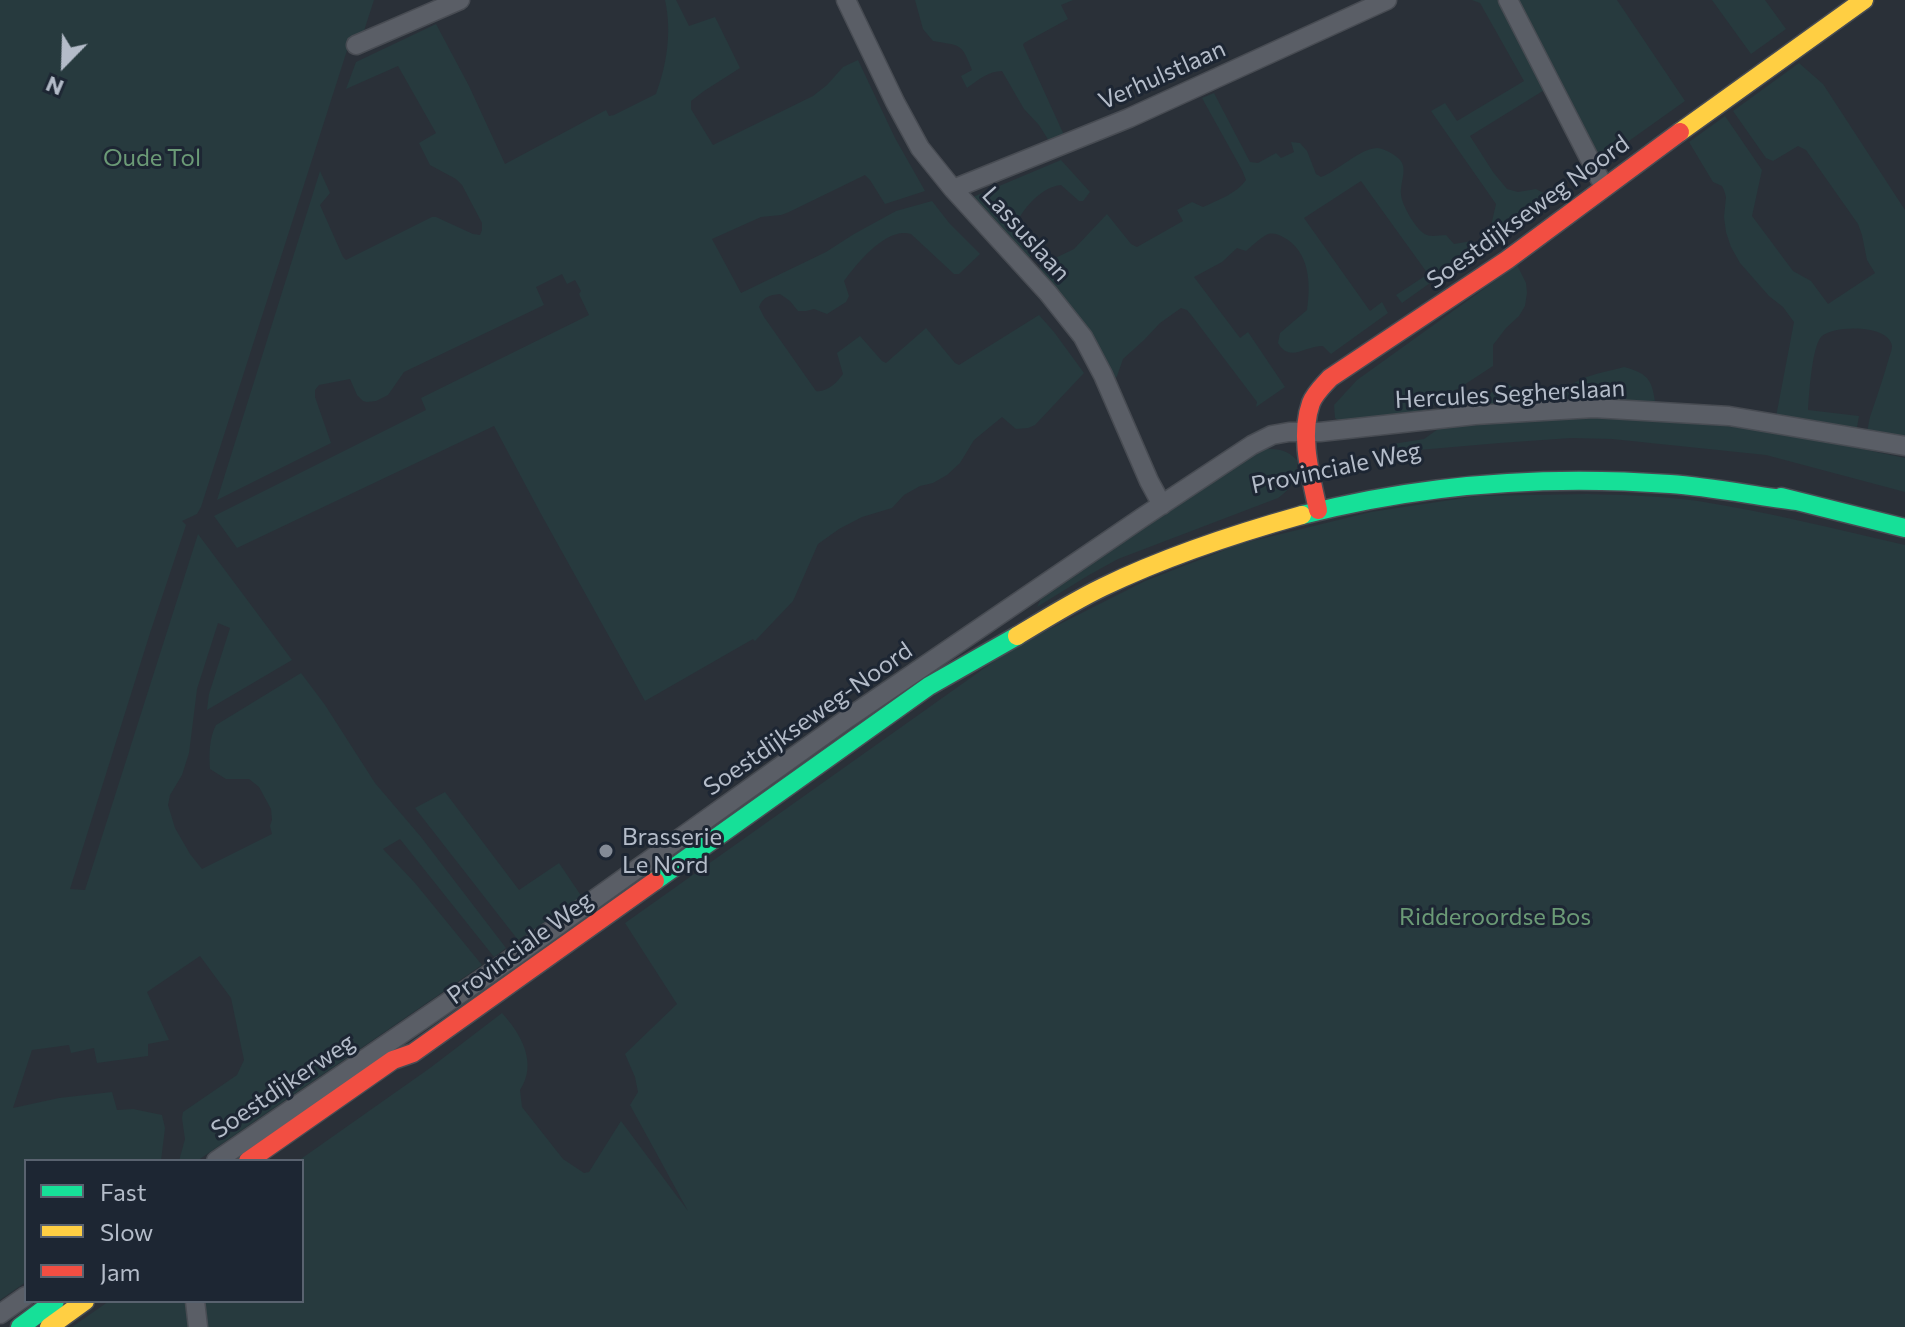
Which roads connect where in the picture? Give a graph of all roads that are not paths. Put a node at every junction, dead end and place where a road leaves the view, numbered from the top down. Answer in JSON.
{"nodes":[{"id":1,"x":460,"y":0,"type":"edge"},
{"id":2,"x":846,"y":0,"type":"edge"},
{"id":3,"x":1387,"y":0,"type":"edge"},
{"id":4,"x":1508,"y":0,"type":"edge"},
{"id":5,"x":1864,"y":0,"type":"edge"},
{"id":6,"x":356,"y":45,"type":"dead end"},
{"id":7,"x":1604,"y":187,"type":"junction"},
{"id":8,"x":953,"y":189,"type":"junction"},
{"id":9,"x":1307,"y":432,"type":"junction"},
{"id":10,"x":1272,"y":435,"type":"joint"},
{"id":11,"x":1905,"y":446,"type":"edge"},
{"id":12,"x":1524,"y":464,"type":"dead end"},
{"id":13,"x":1316,"y":497,"type":"junction"},
{"id":14,"x":1797,"y":501,"type":"junction"},
{"id":15,"x":1162,"y":505,"type":"junction"},
{"id":16,"x":1905,"y":528,"type":"edge"},
{"id":17,"x":1102,"y":568,"type":"dead end"},
{"id":18,"x":929,"y":686,"type":"junction"},
{"id":19,"x":377,"y":1051,"type":"joint"},
{"id":20,"x":413,"y":1053,"type":"junction"},
{"id":21,"x":291,"y":1153,"type":"dead end"},
{"id":22,"x":219,"y":1159,"type":"edge"},
{"id":23,"x":251,"y":1159,"type":"edge"},
{"id":24,"x":24,"y":1297,"type":"edge"},
{"id":25,"x":52,"y":1303,"type":"edge"},
{"id":26,"x":82,"y":1303,"type":"edge"},
{"id":27,"x":195,"y":1303,"type":"edge"},
{"id":28,"x":0,"y":1314,"type":"edge"},
{"id":29,"x":20,"y":1327,"type":"edge"},
{"id":30,"x":49,"y":1327,"type":"edge"},
{"id":31,"x":198,"y":1327,"type":"edge"}],
"edges":[{"from":1,"to":6,"type":"street"},
{"from":2,"to":8,"type":"street","name":"Lassuslaan"},
{"from":3,"to":8,"type":"street","name":"Verhulstlaan"},
{"from":4,"to":7,"type":"street"},
{"from":5,"to":7,"type":"main road","name":"Soestdijkseweg Noord"},
{"from":7,"to":9,"type":"main road","name":"Soestdijkseweg Noord"},
{"from":8,"to":15,"type":"street","name":"Lassuslaan"},
{"from":9,"to":10,"type":"street","name":"Hercules Segherslaan"},
{"from":9,"to":11,"type":"street","name":"Hercules Segherslaan"},
{"from":9,"to":13,"type":"main road","name":"Soestdijkseweg Noord"},
{"from":10,"to":15,"type":"street","name":"Soestdijkseweg-Noord"},
{"from":12,"to":14,"type":"main road","name":"Provinciale Weg"},
{"from":13,"to":14,"type":"main road","name":"Provinciale Weg"},
{"from":13,"to":18,"type":"main road","name":"Provinciale Weg"},
{"from":14,"to":16,"type":"main road","name":"Provinciale Weg"},
{"from":15,"to":19,"type":"street","name":"Soestdijkseweg-Noord"},
{"from":17,"to":18,"type":"main road","name":"Provinciale Weg"},
{"from":18,"to":20,"type":"main road","name":"Provinciale Weg"},
{"from":19,"to":22,"type":"street","name":"Soestdijkerweg"},
{"from":20,"to":21,"type":"main road","name":"Provinciale Weg"},
{"from":20,"to":23,"type":"main road","name":"Provinciale Weg"},
{"from":24,"to":28,"type":"street"},
{"from":25,"to":29,"type":"main road"},
{"from":26,"to":30,"type":"main road"},
{"from":27,"to":31,"type":"street"}]}
